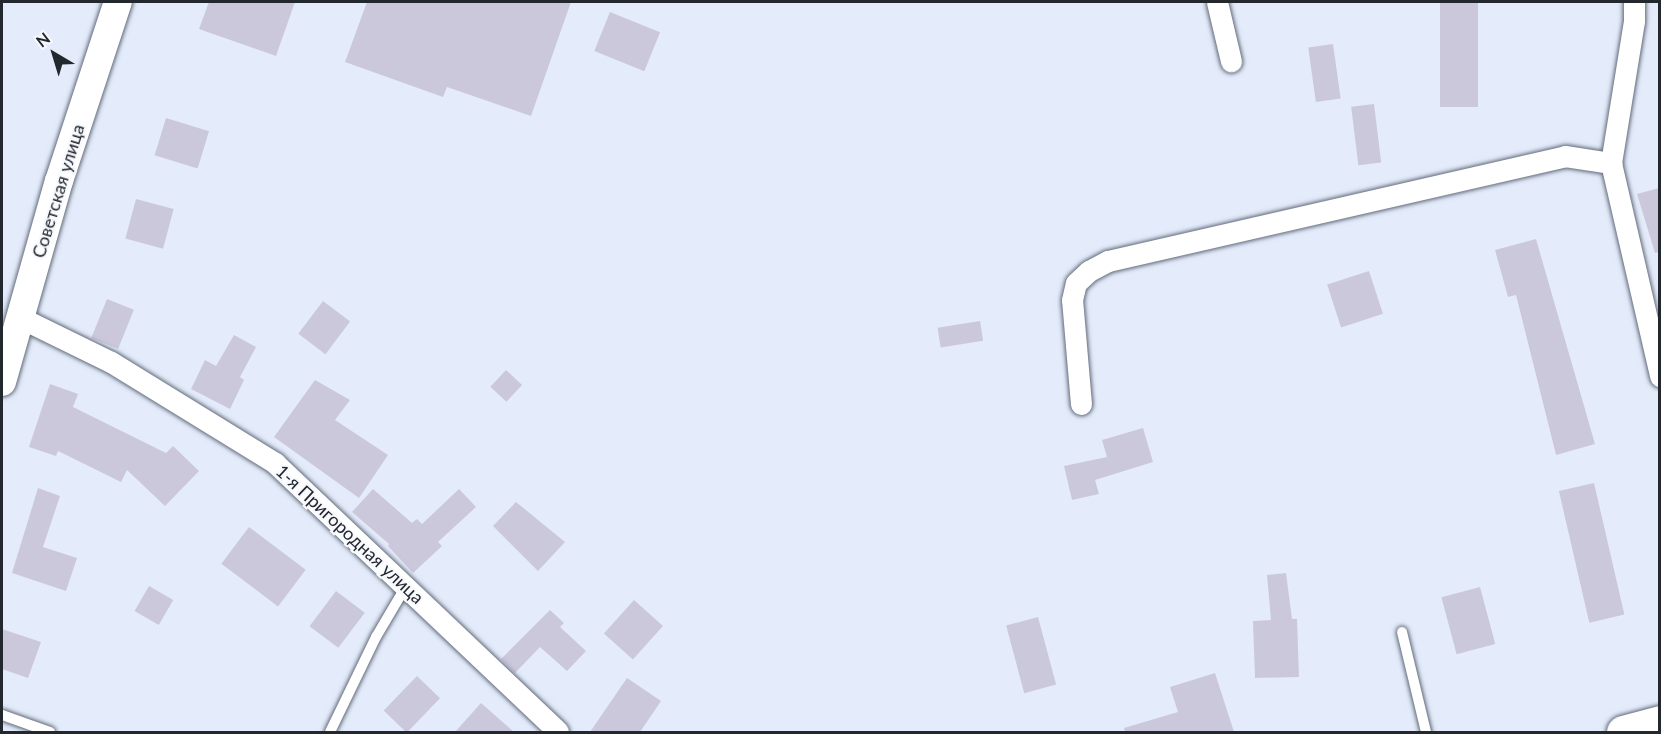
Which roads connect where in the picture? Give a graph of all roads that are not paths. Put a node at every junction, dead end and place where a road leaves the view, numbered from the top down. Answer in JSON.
{"nodes":[{"id":1,"x":118,"y":2,"type":"edge"},
{"id":2,"x":1216,"y":2,"type":"edge"},
{"id":3,"x":1634,"y":2,"type":"edge"},
{"id":4,"x":1231,"y":61,"type":"dead end"},
{"id":5,"x":1611,"y":163,"type":"junction"},
{"id":6,"x":21,"y":318,"type":"junction"},
{"id":7,"x":1659,"y":376,"type":"edge"},
{"id":8,"x":2,"y":382,"type":"edge"},
{"id":9,"x":1081,"y":404,"type":"dead end"},
{"id":10,"x":406,"y":586,"type":"junction"},
{"id":11,"x":1402,"y":632,"type":"dead end"},
{"id":12,"x":2,"y":715,"type":"edge"},
{"id":13,"x":1659,"y":722,"type":"edge"},
{"id":14,"x":50,"y":732,"type":"edge"},
{"id":15,"x":330,"y":732,"type":"edge"},
{"id":16,"x":558,"y":732,"type":"edge"},
{"id":17,"x":1426,"y":732,"type":"edge"},
{"id":18,"x":1623,"y":732,"type":"edge"}],
"edges":[{"from":1,"to":6,"type":"street","name":"Советская улица"},
{"from":2,"to":4,"type":"street"},
{"from":3,"to":5,"type":"street"},
{"from":5,"to":7,"type":"street"},
{"from":5,"to":9,"type":"street"},
{"from":6,"to":8,"type":"street","name":"Советская улица"},
{"from":6,"to":10,"type":"street","name":"1-я Пригородная улица"},
{"from":10,"to":15,"type":"lane"},
{"from":10,"to":16,"type":"street","name":"1-я Пригородная улица"},
{"from":11,"to":17,"type":"lane"},
{"from":12,"to":14,"type":"lane"},
{"from":13,"to":18,"type":"main road"}]}
